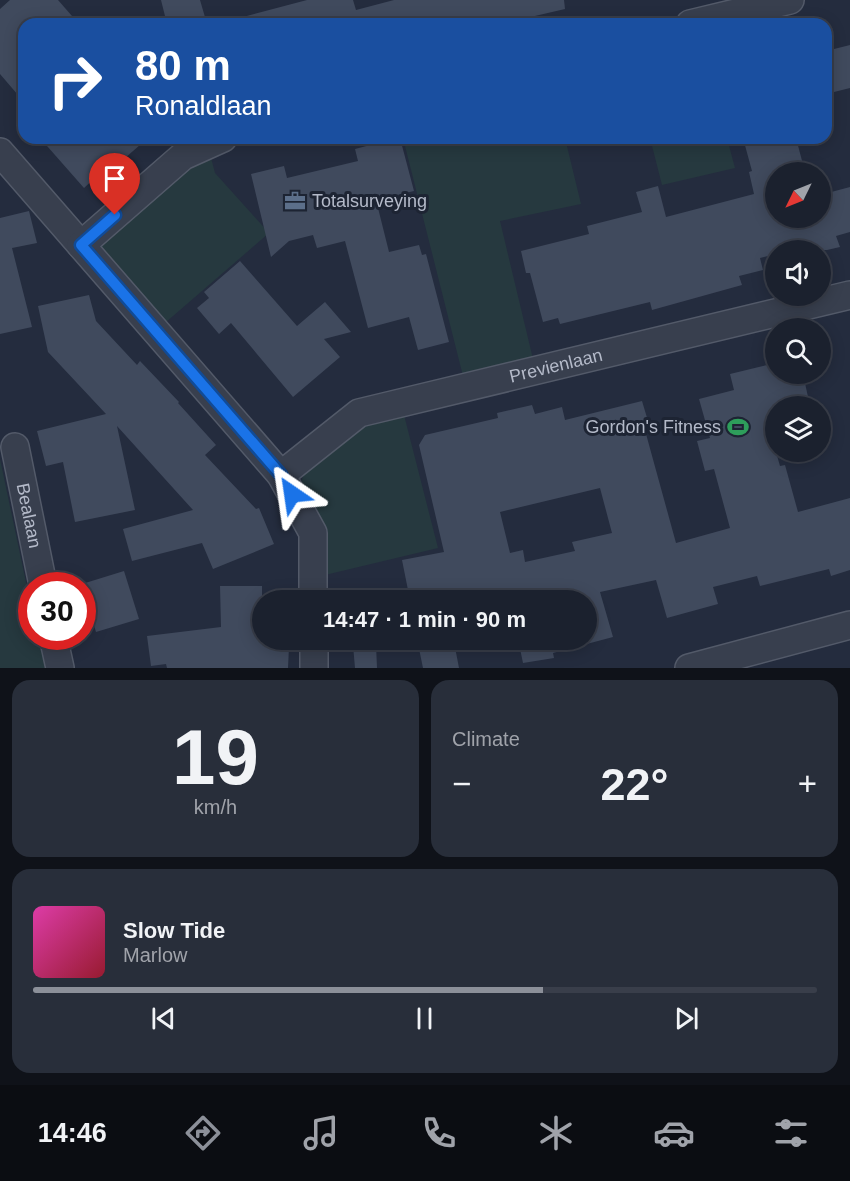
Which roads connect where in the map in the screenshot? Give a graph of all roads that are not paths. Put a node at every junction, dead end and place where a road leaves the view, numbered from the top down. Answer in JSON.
{"nodes":[{"id":1,"x":790,"y":0,"type":"edge"},
{"id":2,"x":715,"y":18,"type":"edge"},
{"id":3,"x":210,"y":144,"type":"edge"},
{"id":4,"x":0,"y":152,"type":"edge"},
{"id":5,"x":81,"y":245,"type":"junction"},
{"id":6,"x":850,"y":295,"type":"edge"},
{"id":7,"x":15,"y":447,"type":"dead end"},
{"id":8,"x":281,"y":475,"type":"junction"},
{"id":9,"x":40,"y":572,"type":"edge"},
{"id":10,"x":313,"y":590,"type":"edge"},
{"id":11,"x":850,"y":625,"type":"edge"},
{"id":12,"x":56,"y":650,"type":"edge"},
{"id":13,"x":314,"y":650,"type":"edge"},
{"id":14,"x":60,"y":668,"type":"edge"},
{"id":15,"x":314,"y":668,"type":"edge"},
{"id":16,"x":689,"y":668,"type":"edge"}],
"edges":[{"from":1,"to":2,"type":"street"},
{"from":3,"to":5,"type":"street"},
{"from":4,"to":5,"type":"street"},
{"from":5,"to":8,"type":"street"},
{"from":6,"to":8,"type":"street","name":"Previenlaan"},
{"from":7,"to":9,"type":"street","name":"Bealaan"},
{"from":8,"to":10,"type":"street"},
{"from":11,"to":16,"type":"street"},
{"from":12,"to":14,"type":"street"},
{"from":13,"to":15,"type":"street"}]}
